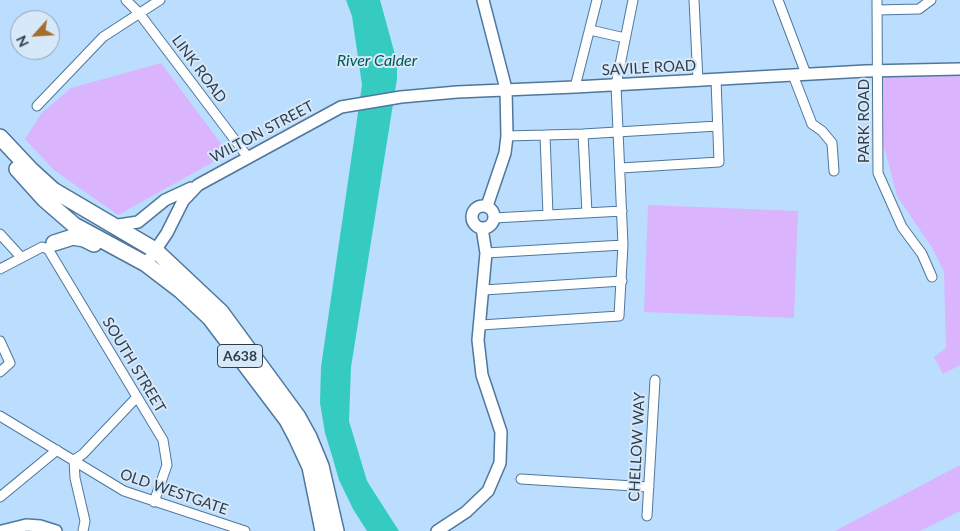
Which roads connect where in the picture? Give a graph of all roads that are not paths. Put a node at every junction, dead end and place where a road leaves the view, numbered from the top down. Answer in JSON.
{"nodes":[{"id":1,"x":126,"y":0,"type":"edge"},
{"id":2,"x":160,"y":0,"type":"edge"},
{"id":3,"x":483,"y":0,"type":"edge"},
{"id":4,"x":597,"y":0,"type":"edge"},
{"id":5,"x":633,"y":0,"type":"edge"},
{"id":6,"x":694,"y":0,"type":"edge"},
{"id":7,"x":778,"y":0,"type":"edge"},
{"id":8,"x":931,"y":0,"type":"edge"},
{"id":9,"x":877,"y":5,"type":"edge"},
{"id":10,"x":139,"y":13,"type":"junction"},
{"id":11,"x":590,"y":30,"type":"junction"},
{"id":12,"x":625,"y":38,"type":"junction"},
{"id":13,"x":960,"y":69,"type":"edge"},
{"id":14,"x":878,"y":71,"type":"junction"},
{"id":15,"x":806,"y":74,"type":"junction"},
{"id":16,"x":792,"y":75,"type":"junction"},
{"id":17,"x":716,"y":79,"type":"junction"},
{"id":18,"x":698,"y":81,"type":"junction"},
{"id":19,"x":616,"y":84,"type":"junction"},
{"id":20,"x":576,"y":87,"type":"junction"},
{"id":21,"x":506,"y":89,"type":"junction"},
{"id":22,"x":37,"y":106,"type":"dead end"},
{"id":23,"x":340,"y":107,"type":"joint"},
{"id":24,"x":718,"y":126,"type":"junction"},
{"id":25,"x":618,"y":131,"type":"junction"},
{"id":26,"x":583,"y":134,"type":"junction"},
{"id":27,"x":544,"y":135,"type":"junction"},
{"id":28,"x":0,"y":136,"type":"edge"},
{"id":29,"x":507,"y":136,"type":"junction"},
{"id":30,"x":0,"y":149,"type":"edge"},
{"id":31,"x":248,"y":156,"type":"junction"},
{"id":32,"x":621,"y":168,"type":"junction"},
{"id":33,"x":834,"y":171,"type":"dead end"},
{"id":34,"x":198,"y":185,"type":"junction"},
{"id":35,"x":53,"y":190,"type":"junction"},
{"id":36,"x":487,"y":206,"type":"junction"},
{"id":37,"x":622,"y":211,"type":"junction"},
{"id":38,"x":587,"y":213,"type":"junction"},
{"id":39,"x":548,"y":215,"type":"junction"},
{"id":40,"x":494,"y":218,"type":"junction"},
{"id":41,"x":74,"y":225,"type":"junction"},
{"id":42,"x":112,"y":226,"type":"junction"},
{"id":43,"x":482,"y":228,"type":"junction"},
{"id":44,"x":0,"y":234,"type":"edge"},
{"id":45,"x":623,"y":245,"type":"junction"},
{"id":46,"x":51,"y":246,"type":"junction"},
{"id":47,"x":155,"y":250,"type":"junction"},
{"id":48,"x":124,"y":252,"type":"junction"},
{"id":49,"x":486,"y":253,"type":"junction"},
{"id":50,"x":22,"y":257,"type":"junction"},
{"id":51,"x":146,"y":264,"type":"junction"},
{"id":52,"x":0,"y":269,"type":"edge"},
{"id":53,"x":932,"y":277,"type":"dead end"},
{"id":54,"x":622,"y":281,"type":"junction"},
{"id":55,"x":484,"y":290,"type":"junction"},
{"id":56,"x":481,"y":325,"type":"junction"},
{"id":57,"x":0,"y":340,"type":"edge"},
{"id":58,"x":0,"y":372,"type":"edge"},
{"id":59,"x":655,"y":380,"type":"dead end"},
{"id":60,"x":137,"y":397,"type":"junction"},
{"id":61,"x":0,"y":416,"type":"edge"},
{"id":62,"x":57,"y":450,"type":"junction"},
{"id":63,"x":74,"y":460,"type":"junction"},
{"id":64,"x":316,"y":466,"type":"junction"},
{"id":65,"x":521,"y":479,"type":"dead end"},
{"id":66,"x":649,"y":487,"type":"junction"},
{"id":67,"x":0,"y":497,"type":"edge"},
{"id":68,"x":154,"y":502,"type":"junction"},
{"id":69,"x":647,"y":516,"type":"dead end"},
{"id":70,"x":2,"y":531,"type":"edge"},
{"id":71,"x":56,"y":531,"type":"edge"},
{"id":72,"x":85,"y":531,"type":"edge"},
{"id":73,"x":243,"y":531,"type":"edge"},
{"id":74,"x":323,"y":531,"type":"edge"},
{"id":75,"x":336,"y":531,"type":"edge"},
{"id":76,"x":436,"y":531,"type":"edge"}],
"edges":[{"from":1,"to":10,"type":"street","name":"LINK ROAD"},
{"from":2,"to":10,"type":"street"},
{"from":3,"to":21,"type":"main road"},
{"from":4,"to":11,"type":"street"},
{"from":5,"to":12,"type":"street"},
{"from":6,"to":18,"type":"street"},
{"from":7,"to":15,"type":"street"},
{"from":8,"to":9,"type":"street"},
{"from":9,"to":14,"type":"street"},
{"from":10,"to":22,"type":"street"},
{"from":10,"to":31,"type":"street","name":"LINK ROAD"},
{"from":11,"to":12,"type":"street"},
{"from":11,"to":20,"type":"street"},
{"from":12,"to":19,"type":"street"},
{"from":13,"to":14,"type":"main road","name":"SAVILE ROAD"},
{"from":14,"to":15,"type":"main road","name":"SAVILE ROAD"},
{"from":14,"to":53,"type":"street","name":"PARK ROAD"},
{"from":15,"to":16,"type":"main road","name":"SAVILE ROAD"},
{"from":16,"to":17,"type":"main road","name":"SAVILE ROAD"},
{"from":16,"to":33,"type":"street"},
{"from":17,"to":18,"type":"main road","name":"SAVILE ROAD"},
{"from":17,"to":24,"type":"street"},
{"from":18,"to":19,"type":"main road","name":"SAVILE ROAD"},
{"from":19,"to":20,"type":"main road","name":"SAVILE ROAD"},
{"from":19,"to":25,"type":"street"},
{"from":20,"to":21,"type":"main road","name":"SAVILE ROAD"},
{"from":21,"to":23,"type":"main road","name":"SAVILE ROAD"},
{"from":21,"to":29,"type":"main road"},
{"from":23,"to":31,"type":"main road","name":"WILTON STREET"},
{"from":24,"to":25,"type":"street"},
{"from":24,"to":32,"type":"street"},
{"from":25,"to":26,"type":"street"},
{"from":25,"to":32,"type":"street"},
{"from":26,"to":27,"type":"street"},
{"from":26,"to":38,"type":"street"},
{"from":27,"to":29,"type":"street"},
{"from":27,"to":39,"type":"street"},
{"from":28,"to":35,"type":"highway","number":"A638"},
{"from":29,"to":36,"type":"main road"},
{"from":30,"to":41,"type":"highway","number":"A638"},
{"from":31,"to":34,"type":"main road","name":"WILTON STREET"},
{"from":32,"to":37,"type":"street"},
{"from":34,"to":42,"type":"main road","name":"WILTON STREET"},
{"from":34,"to":47,"type":"main road","name":"WILTON STREET"},
{"from":35,"to":41,"type":"highway"},
{"from":35,"to":42,"type":"highway","number":"A638"},
{"from":36,"to":40,"type":"main road"},
{"from":36,"to":43,"type":"main road"},
{"from":37,"to":38,"type":"street"},
{"from":37,"to":45,"type":"street"},
{"from":38,"to":39,"type":"street"},
{"from":39,"to":40,"type":"street"},
{"from":40,"to":43,"type":"main road"},
{"from":41,"to":46,"type":"street"},
{"from":41,"to":48,"type":"highway","number":"A638"},
{"from":42,"to":47,"type":"highway","number":"A638"},
{"from":43,"to":49,"type":"main road"},
{"from":44,"to":50,"type":"street"},
{"from":45,"to":49,"type":"street"},
{"from":45,"to":54,"type":"street"},
{"from":46,"to":48,"type":"highway"},
{"from":46,"to":50,"type":"street"},
{"from":46,"to":60,"type":"street","name":"SOUTH STREET"},
{"from":47,"to":51,"type":"main road","name":"WILTON STREET"},
{"from":47,"to":64,"type":"highway","number":"A638"},
{"from":48,"to":51,"type":"highway","number":"A638"},
{"from":49,"to":55,"type":"main road"},
{"from":50,"to":52,"type":"street"},
{"from":51,"to":64,"type":"highway","number":"A638"},
{"from":54,"to":55,"type":"street"},
{"from":54,"to":56,"type":"street"},
{"from":55,"to":56,"type":"main road"},
{"from":56,"to":76,"type":"main road"},
{"from":57,"to":58,"type":"street"},
{"from":59,"to":66,"type":"street","name":"CHELLOW WAY"},
{"from":60,"to":63,"type":"street"},
{"from":60,"to":68,"type":"street","name":"SOUTH STREET"},
{"from":61,"to":62,"type":"street","name":"OLD WESTGATE"},
{"from":62,"to":63,"type":"street","name":"OLD WESTGATE"},
{"from":62,"to":67,"type":"street"},
{"from":63,"to":68,"type":"street","name":"OLD WESTGATE"},
{"from":63,"to":72,"type":"street"},
{"from":64,"to":74,"type":"highway","number":"A638"},
{"from":64,"to":75,"type":"highway","number":"A638"},
{"from":65,"to":66,"type":"street"},
{"from":66,"to":69,"type":"street","name":"CHELLOW WAY"},
{"from":68,"to":73,"type":"street","name":"OLD WESTGATE"},
{"from":70,"to":71,"type":"main road"}]}
